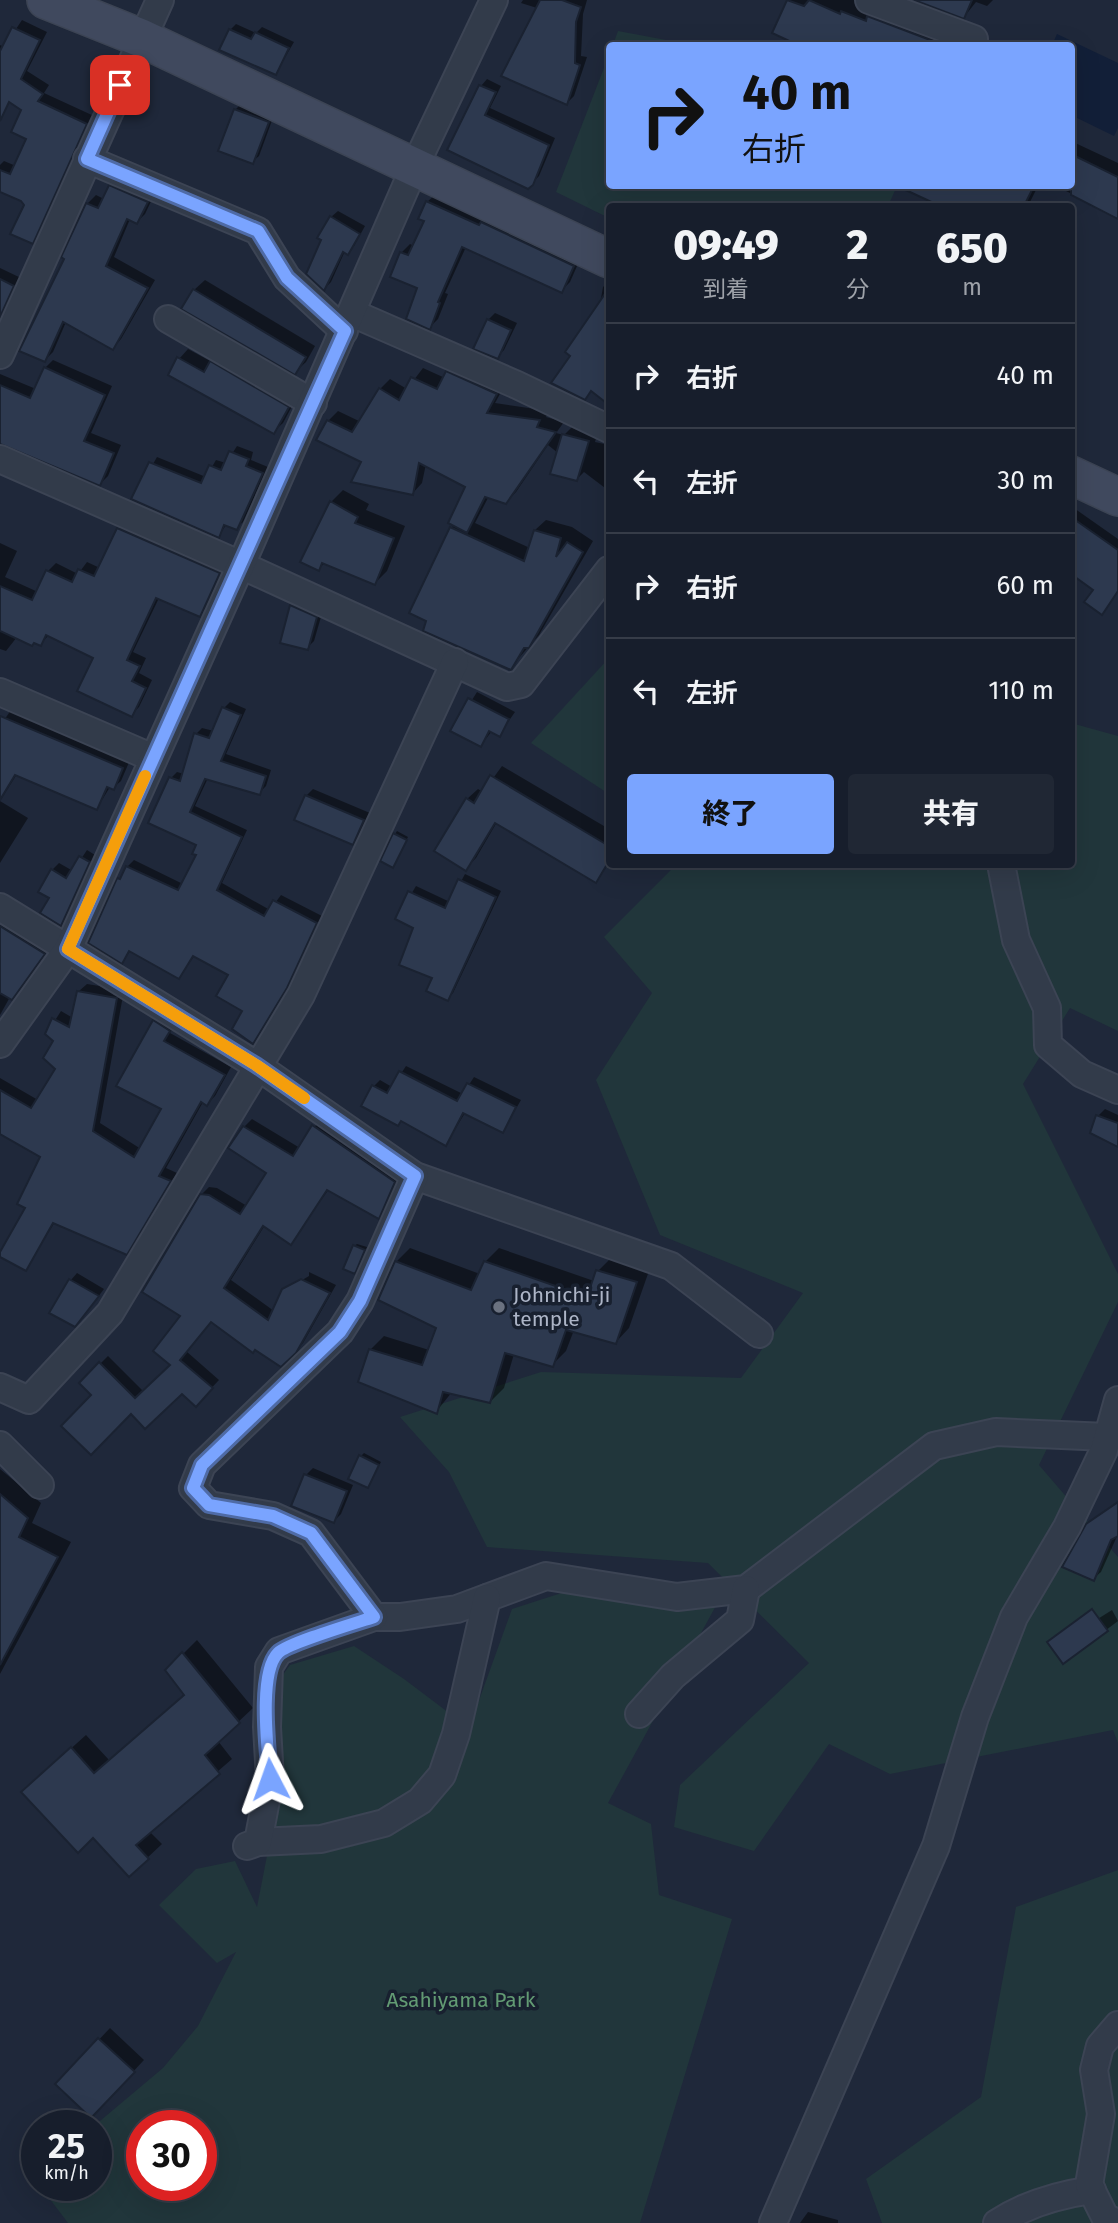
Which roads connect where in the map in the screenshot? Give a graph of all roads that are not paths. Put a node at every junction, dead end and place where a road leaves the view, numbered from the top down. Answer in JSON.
{"nodes":[{"id":1,"x":46,"y":0,"type":"edge"},
{"id":2,"x":160,"y":0,"type":"edge"},
{"id":3,"x":494,"y":0,"type":"edge"},
{"id":4,"x":869,"y":0,"type":"edge"},
{"id":5,"x":141,"y":38,"type":"junction"},
{"id":6,"x":974,"y":39,"type":"dead end"},
{"id":7,"x":87,"y":159,"type":"junction"},
{"id":8,"x":414,"y":169,"type":"junction"},
{"id":9,"x":606,"y":259,"type":"edge"},
{"id":10,"x":168,"y":319,"type":"dead end"},
{"id":11,"x":348,"y":322,"type":"junction"},
{"id":12,"x":0,"y":355,"type":"edge"},
{"id":13,"x":313,"y":403,"type":"junction"},
{"id":14,"x":606,"y":428,"type":"edge"},
{"id":15,"x":0,"y":459,"type":"edge"},
{"id":16,"x":1075,"y":477,"type":"edge"},
{"id":17,"x":1118,"y":497,"type":"edge"},
{"id":18,"x":242,"y":565,"type":"junction"},
{"id":19,"x":606,"y":574,"type":"edge"},
{"id":20,"x":455,"y":662,"type":"junction"},
{"id":21,"x":0,"y":692,"type":"edge"},
{"id":22,"x":153,"y":758,"type":"junction"},
{"id":23,"x":1002,"y":868,"type":"edge"},
{"id":24,"x":0,"y":907,"type":"edge"},
{"id":25,"x":68,"y":949,"type":"junction"},
{"id":26,"x":0,"y":1044,"type":"edge"},
{"id":27,"x":256,"y":1065,"type":"junction"},
{"id":28,"x":1118,"y":1090,"type":"edge"},
{"id":29,"x":415,"y":1176,"type":"junction"},
{"id":30,"x":759,"y":1334,"type":"dead end"},
{"id":31,"x":0,"y":1387,"type":"edge"},
{"id":32,"x":1118,"y":1400,"type":"edge"},
{"id":33,"x":0,"y":1445,"type":"edge"},
{"id":34,"x":1110,"y":1447,"type":"edge"},
{"id":35,"x":40,"y":1485,"type":"dead end"},
{"id":36,"x":746,"y":1589,"type":"junction"},
{"id":37,"x":487,"y":1598,"type":"junction"},
{"id":38,"x":374,"y":1617,"type":"junction"},
{"id":39,"x":639,"y":1714,"type":"dead end"},
{"id":40,"x":1118,"y":2025,"type":"edge"},
{"id":41,"x":1092,"y":2190,"type":"junction"},
{"id":42,"x":773,"y":2223,"type":"edge"},
{"id":43,"x":997,"y":2223,"type":"edge"},
{"id":44,"x":1117,"y":2223,"type":"edge"}],
"edges":[{"from":1,"to":5,"type":"street"},
{"from":2,"to":5,"type":"street"},
{"from":3,"to":8,"type":"street"},
{"from":4,"to":6,"type":"street"},
{"from":5,"to":7,"type":"street"},
{"from":5,"to":8,"type":"street"},
{"from":7,"to":11,"type":"street"},
{"from":7,"to":12,"type":"street"},
{"from":8,"to":9,"type":"street"},
{"from":8,"to":11,"type":"street"},
{"from":10,"to":13,"type":"street"},
{"from":11,"to":13,"type":"street"},
{"from":11,"to":14,"type":"street"},
{"from":13,"to":18,"type":"street"},
{"from":15,"to":18,"type":"street"},
{"from":16,"to":17,"type":"street"},
{"from":18,"to":20,"type":"street"},
{"from":18,"to":22,"type":"street"},
{"from":19,"to":20,"type":"street"},
{"from":20,"to":27,"type":"street"},
{"from":21,"to":22,"type":"street"},
{"from":22,"to":25,"type":"street"},
{"from":23,"to":28,"type":"street"},
{"from":24,"to":25,"type":"street"},
{"from":25,"to":26,"type":"street"},
{"from":25,"to":27,"type":"street"},
{"from":27,"to":29,"type":"street"},
{"from":27,"to":31,"type":"street"},
{"from":29,"to":30,"type":"street"},
{"from":29,"to":38,"type":"street"},
{"from":32,"to":34,"type":"street"},
{"from":33,"to":35,"type":"street"},
{"from":34,"to":36,"type":"street"},
{"from":34,"to":42,"type":"street"},
{"from":36,"to":37,"type":"street"},
{"from":36,"to":39,"type":"street"},
{"from":37,"to":38,"type":"street"},
{"from":37,"to":38,"type":"street"},
{"from":40,"to":41,"type":"street"},
{"from":41,"to":43,"type":"street"},
{"from":41,"to":44,"type":"street"}]}
